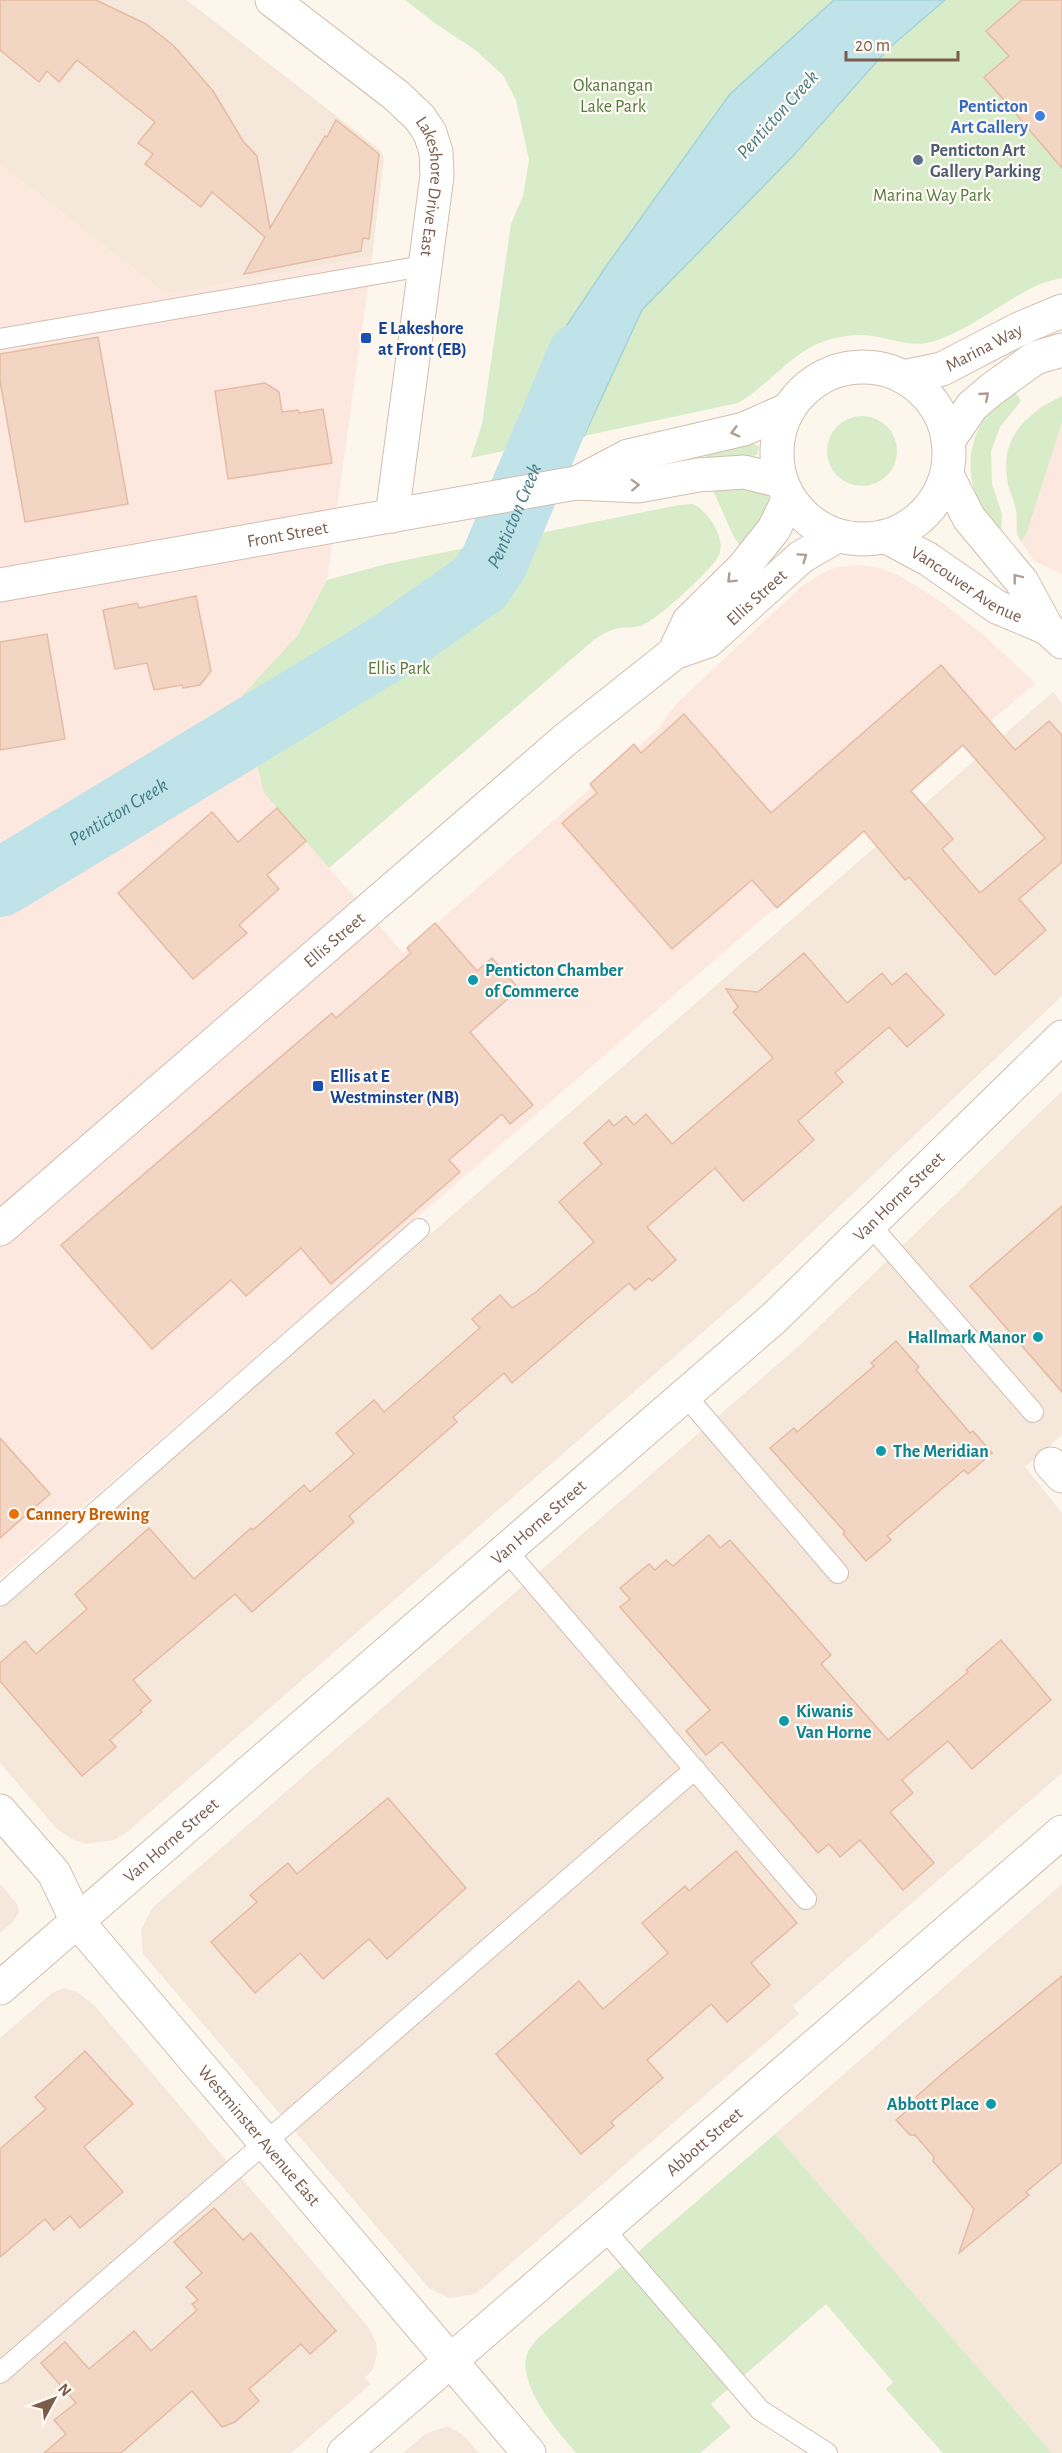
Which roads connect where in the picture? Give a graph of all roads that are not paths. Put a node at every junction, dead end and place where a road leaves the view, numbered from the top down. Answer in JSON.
{"nodes":[{"id":1,"x":272,"y":0,"type":"edge"},
{"id":2,"x":423,"y":266,"type":"junction"},
{"id":3,"x":1062,"y":311,"type":"edge"},
{"id":4,"x":0,"y":339,"type":"edge"},
{"id":5,"x":1062,"y":350,"type":"edge"},
{"id":6,"x":903,"y":377,"type":"junction"},
{"id":7,"x":789,"y":409,"type":"junction"},
{"id":8,"x":948,"y":441,"type":"junction"},
{"id":9,"x":947,"y":475,"type":"junction"},
{"id":10,"x":576,"y":483,"type":"junction"},
{"id":11,"x":785,"y":489,"type":"junction"},
{"id":12,"x":392,"y":516,"type":"junction"},
{"id":13,"x":837,"y":536,"type":"junction"},
{"id":14,"x":887,"y":537,"type":"junction"},
{"id":15,"x":0,"y":585,"type":"edge"},
{"id":16,"x":1055,"y":635,"type":"edge"},
{"id":17,"x":674,"y":653,"type":"junction"},
{"id":18,"x":1062,"y":1037,"type":"edge"},
{"id":19,"x":870,"y":1225,"type":"junction"},
{"id":20,"x":0,"y":1229,"type":"edge"},
{"id":21,"x":419,"y":1229,"type":"dead end"},
{"id":22,"x":685,"y":1395,"type":"junction"},
{"id":23,"x":1033,"y":1412,"type":"dead end"},
{"id":24,"x":506,"y":1550,"type":"junction"},
{"id":25,"x":838,"y":1573,"type":"dead end"},
{"id":26,"x":0,"y":1596,"type":"edge"},
{"id":27,"x":695,"y":1769,"type":"junction"},
{"id":28,"x":0,"y":1811,"type":"edge"},
{"id":29,"x":1062,"y":1832,"type":"edge"},
{"id":30,"x":806,"y":1899,"type":"dead end"},
{"id":31,"x":77,"y":1921,"type":"junction"},
{"id":32,"x":0,"y":1988,"type":"edge"},
{"id":33,"x":265,"y":2143,"type":"junction"},
{"id":34,"x":604,"y":2229,"type":"junction"},
{"id":35,"x":450,"y":2361,"type":"junction"},
{"id":36,"x":0,"y":2373,"type":"edge"},
{"id":37,"x":344,"y":2453,"type":"edge"},
{"id":38,"x":529,"y":2453,"type":"edge"},
{"id":39,"x":827,"y":2453,"type":"edge"}],
"edges":[{"from":1,"to":2,"type":"street","name":"Lakeshore Drive East"},
{"from":2,"to":4,"type":"lane"},
{"from":2,"to":12,"type":"street","name":"Lakeshore Drive East"},
{"from":3,"to":6,"type":"street","name":"Marina Way"},
{"from":8,"to":5,"type":"street","name":"Marina Way","one_way":true},
{"from":6,"to":7,"type":"street"},
{"from":6,"to":8,"type":"street"},
{"from":7,"to":10,"type":"street","name":"Front Street","one_way":true},
{"from":7,"to":11,"type":"street"},
{"from":8,"to":9,"type":"street"},
{"from":9,"to":14,"type":"street"},
{"from":16,"to":9,"type":"street","name":"Vancouver Avenue","one_way":true},
{"from":10,"to":11,"type":"street","name":"Front Street","one_way":true},
{"from":10,"to":12,"type":"street","name":"Front Street"},
{"from":11,"to":13,"type":"street"},
{"from":11,"to":17,"type":"street","name":"Ellis Street","one_way":true},
{"from":12,"to":15,"type":"street","name":"Front Street"},
{"from":13,"to":14,"type":"street"},
{"from":17,"to":13,"type":"street","name":"Ellis Street","one_way":true},
{"from":14,"to":16,"type":"street","name":"Vancouver Avenue"},
{"from":17,"to":20,"type":"street","name":"Ellis Street"},
{"from":18,"to":19,"type":"street","name":"Van Horne Street"},
{"from":19,"to":22,"type":"street","name":"Van Horne Street"},
{"from":19,"to":23,"type":"lane"},
{"from":21,"to":26,"type":"lane"},
{"from":22,"to":24,"type":"street","name":"Van Horne Street"},
{"from":22,"to":25,"type":"lane"},
{"from":24,"to":27,"type":"lane"},
{"from":24,"to":31,"type":"street","name":"Van Horne Street"},
{"from":27,"to":30,"type":"lane"},
{"from":27,"to":33,"type":"lane"},
{"from":28,"to":31,"type":"street","name":"Westminster Avenue East"},
{"from":29,"to":34,"type":"street","name":"Abbott Street"},
{"from":31,"to":32,"type":"street","name":"Van Horne Street"},
{"from":31,"to":33,"type":"street","name":"Westminster Avenue East"},
{"from":33,"to":35,"type":"street","name":"Westminster Avenue East"},
{"from":33,"to":36,"type":"lane"},
{"from":34,"to":35,"type":"street","name":"Abbott Street"},
{"from":34,"to":39,"type":"lane"},
{"from":35,"to":37,"type":"street","name":"Abbott Street"},
{"from":35,"to":38,"type":"street","name":"Westminster Avenue East"}]}
